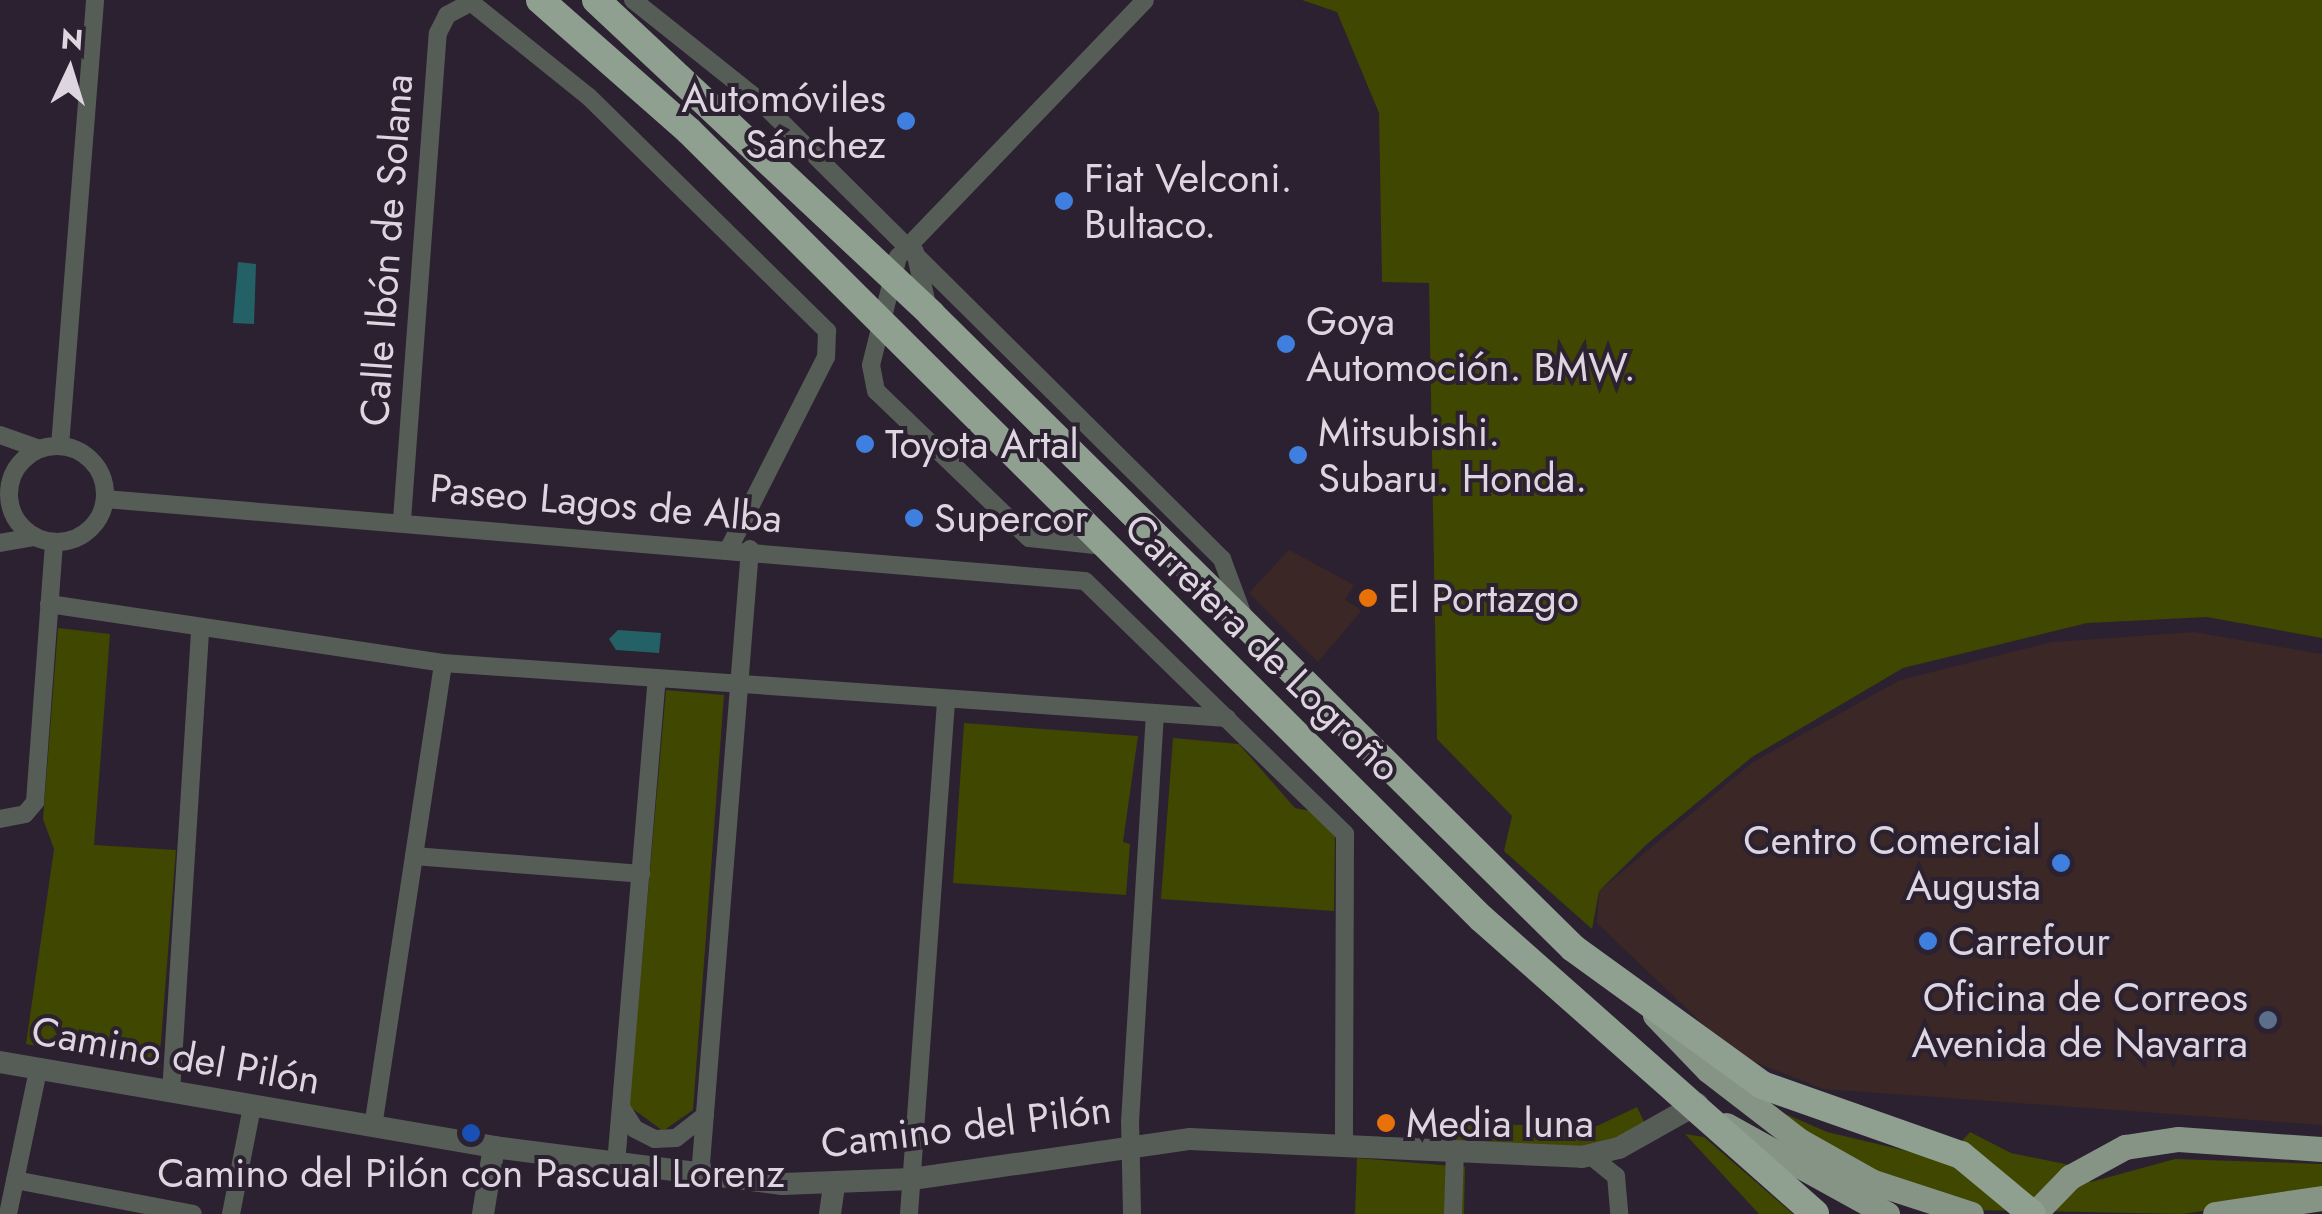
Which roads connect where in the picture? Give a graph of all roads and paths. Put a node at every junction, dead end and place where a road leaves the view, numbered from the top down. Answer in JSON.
{"nodes":[{"id":1,"x":95,"y":0,"type":"edge"},
{"id":2,"x":540,"y":0,"type":"edge"},
{"id":3,"x":596,"y":0,"type":"edge"},
{"id":4,"x":633,"y":0,"type":"edge"},
{"id":5,"x":646,"y":0,"type":"edge"},
{"id":6,"x":1145,"y":0,"type":"edge"},
{"id":7,"x":469,"y":1,"type":"edge"},
{"id":8,"x":566,"y":11,"type":"edge"},
{"id":9,"x":664,"y":19,"type":"junction"},
{"id":10,"x":912,"y":248,"type":"junction"},
{"id":11,"x":889,"y":279,"type":"junction"},
{"id":12,"x":931,"y":314,"type":"junction"},
{"id":13,"x":882,"y":326,"type":"junction"},
{"id":14,"x":0,"y":436,"type":"edge"},
{"id":15,"x":60,"y":446,"type":"junction"},
{"id":16,"x":40,"y":449,"type":"junction"},
{"id":17,"x":105,"y":499,"type":"junction"},
{"id":18,"x":402,"y":520,"type":"junction"},
{"id":19,"x":34,"y":537,"type":"junction"},
{"id":20,"x":54,"y":542,"type":"junction"},
{"id":21,"x":0,"y":543,"type":"edge"},
{"id":22,"x":730,"y":546,"type":"junction"},
{"id":23,"x":1104,"y":546,"type":"junction"},
{"id":24,"x":750,"y":549,"type":"junction"},
{"id":25,"x":49,"y":604,"type":"junction"},
{"id":26,"x":200,"y":628,"type":"junction"},
{"id":27,"x":1248,"y":630,"type":"junction"},
{"id":28,"x":443,"y":663,"type":"junction"},
{"id":29,"x":657,"y":680,"type":"junction"},
{"id":30,"x":737,"y":686,"type":"junction"},
{"id":31,"x":946,"y":701,"type":"junction"},
{"id":32,"x":1156,"y":717,"type":"junction"},
{"id":33,"x":1227,"y":718,"type":"junction"},
{"id":34,"x":0,"y":819,"type":"edge"},
{"id":35,"x":414,"y":856,"type":"junction"},
{"id":36,"x":641,"y":874,"type":"junction"},
{"id":37,"x":1653,"y":1014,"type":"junction"},
{"id":38,"x":0,"y":1062,"type":"edge"},
{"id":39,"x":38,"y":1070,"type":"junction"},
{"id":40,"x":171,"y":1093,"type":"junction"},
{"id":41,"x":621,"y":1107,"type":"junction"},
{"id":42,"x":252,"y":1108,"type":"junction"},
{"id":43,"x":1705,"y":1111,"type":"junction"},
{"id":44,"x":705,"y":1115,"type":"junction"},
{"id":45,"x":372,"y":1127,"type":"junction"},
{"id":46,"x":1344,"y":1141,"type":"junction"},
{"id":47,"x":1129,"y":1143,"type":"junction"},
{"id":48,"x":494,"y":1146,"type":"junction"},
{"id":49,"x":2322,"y":1149,"type":"edge"},
{"id":50,"x":1454,"y":1151,"type":"junction"},
{"id":51,"x":1591,"y":1156,"type":"junction"},
{"id":52,"x":616,"y":1164,"type":"junction"},
{"id":53,"x":700,"y":1176,"type":"junction"},
{"id":54,"x":912,"y":1179,"type":"junction"},
{"id":55,"x":15,"y":1180,"type":"junction"},
{"id":56,"x":834,"y":1185,"type":"junction"},
{"id":57,"x":2322,"y":1198,"type":"edge"},
{"id":58,"x":107,"y":1206,"type":"edge"},
{"id":59,"x":8,"y":1214,"type":"edge"},
{"id":60,"x":193,"y":1214,"type":"edge"},
{"id":61,"x":231,"y":1214,"type":"edge"},
{"id":62,"x":483,"y":1214,"type":"edge"},
{"id":63,"x":830,"y":1214,"type":"edge"},
{"id":64,"x":909,"y":1214,"type":"edge"},
{"id":65,"x":1132,"y":1214,"type":"edge"},
{"id":66,"x":1453,"y":1214,"type":"edge"},
{"id":67,"x":1619,"y":1214,"type":"edge"},
{"id":68,"x":1816,"y":1214,"type":"edge"},
{"id":69,"x":1887,"y":1214,"type":"edge"},
{"id":70,"x":1971,"y":1214,"type":"edge"},
{"id":71,"x":2033,"y":1214,"type":"edge"},
{"id":72,"x":2215,"y":1214,"type":"edge"}],
"edges":[{"from":1,"to":15,"type":"street"},
{"from":2,"to":8,"type":"highway","name":"Carretera de Logroño"},
{"from":3,"to":11,"type":"highway","name":"Carretera de Logroño"},
{"from":4,"to":9,"type":"street","name":"Carretera de Logroño"},
{"from":5,"to":9,"type":"street"},
{"from":6,"to":10,"type":"street"},
{"from":7,"to":18,"type":"street","name":"Calle Ibón de Solana"},
{"from":7,"to":22,"type":"street"},
{"from":8,"to":13,"type":"highway","name":"Carretera de Logroño"},
{"from":9,"to":10,"type":"street","name":"Carretera de Logroño"},
{"from":10,"to":11,"type":"street"},
{"from":10,"to":12,"type":"street"},
{"from":10,"to":27,"type":"street","name":"Carretera de Logroño"},
{"from":11,"to":12,"type":"highway","name":"Carretera de Logroño"},
{"from":11,"to":13,"type":"street"},
{"from":12,"to":27,"type":"highway","name":"Carretera de Logroño"},
{"from":13,"to":23,"type":"highway","name":"Carretera de Logroño"},
{"from":13,"to":23,"type":"street"},
{"from":14,"to":16,"type":"street"},
{"from":15,"to":16,"type":"street"},
{"from":15,"to":17,"type":"street"},
{"from":16,"to":19,"type":"street"},
{"from":17,"to":18,"type":"street","name":"Paseo Lagos de Alba"},
{"from":17,"to":20,"type":"street"},
{"from":18,"to":22,"type":"street","name":"Paseo Lagos de Alba"},
{"from":19,"to":20,"type":"street"},
{"from":19,"to":21,"type":"street"},
{"from":20,"to":25,"type":"street"},
{"from":22,"to":24,"type":"street","name":"Paseo Lagos de Alba"},
{"from":23,"to":43,"type":"highway","name":"Carretera de Logroño"},
{"from":24,"to":30,"type":"street"},
{"from":24,"to":33,"type":"street","name":"Paseo Lagos de Alba"},
{"from":25,"to":26,"type":"street"},
{"from":25,"to":34,"type":"street"},
{"from":26,"to":28,"type":"street"},
{"from":26,"to":40,"type":"street"},
{"from":27,"to":37,"type":"highway","name":"Carretera de Logroño"},
{"from":28,"to":29,"type":"street"},
{"from":28,"to":35,"type":"street"},
{"from":29,"to":30,"type":"street"},
{"from":29,"to":36,"type":"street"},
{"from":30,"to":31,"type":"street"},
{"from":30,"to":44,"type":"street"},
{"from":31,"to":32,"type":"street"},
{"from":31,"to":54,"type":"street"},
{"from":32,"to":33,"type":"street"},
{"from":32,"to":47,"type":"street"},
{"from":33,"to":46,"type":"street"},
{"from":35,"to":36,"type":"street"},
{"from":35,"to":45,"type":"street"},
{"from":36,"to":41,"type":"street"},
{"from":37,"to":70,"type":"main road","name":"Carretera de Logroño"},
{"from":37,"to":71,"type":"highway"},
{"from":38,"to":39,"type":"street","name":"Camino del Pilón"},
{"from":39,"to":40,"type":"street","name":"Camino del Pilón"},
{"from":39,"to":55,"type":"street"},
{"from":40,"to":42,"type":"street","name":"Camino del Pilón"},
{"from":41,"to":44,"type":"street"},
{"from":41,"to":52,"type":"street"},
{"from":42,"to":45,"type":"street","name":"Camino del Pilón"},
{"from":42,"to":61,"type":"street"},
{"from":43,"to":51,"type":"street","name":"Camino del Pilón"},
{"from":43,"to":68,"type":"highway"},
{"from":43,"to":69,"type":"main road","name":"Carretera de Logroño"},
{"from":44,"to":53,"type":"street"},
{"from":45,"to":48,"type":"street","name":"Camino del Pilón"},
{"from":46,"to":47,"type":"street","name":"Camino del Pilón"},
{"from":46,"to":50,"type":"street","name":"Camino del Pilón"},
{"from":47,"to":54,"type":"street","name":"Camino del Pilón"},
{"from":47,"to":65,"type":"street"},
{"from":48,"to":52,"type":"street","name":"Camino del Pilón"},
{"from":48,"to":62,"type":"street"},
{"from":49,"to":71,"type":"main road"},
{"from":50,"to":51,"type":"street","name":"Camino del Pilón"},
{"from":50,"to":66,"type":"street"},
{"from":51,"to":67,"type":"street"},
{"from":52,"to":53,"type":"street","name":"Camino del Pilón"},
{"from":53,"to":56,"type":"street","name":"Camino del Pilón"},
{"from":54,"to":56,"type":"street","name":"Camino del Pilón"},
{"from":54,"to":64,"type":"street"},
{"from":55,"to":58,"type":"street"},
{"from":55,"to":59,"type":"street"},
{"from":56,"to":63,"type":"street"},
{"from":57,"to":72,"type":"main road"},
{"from":58,"to":60,"type":"street"}]}
